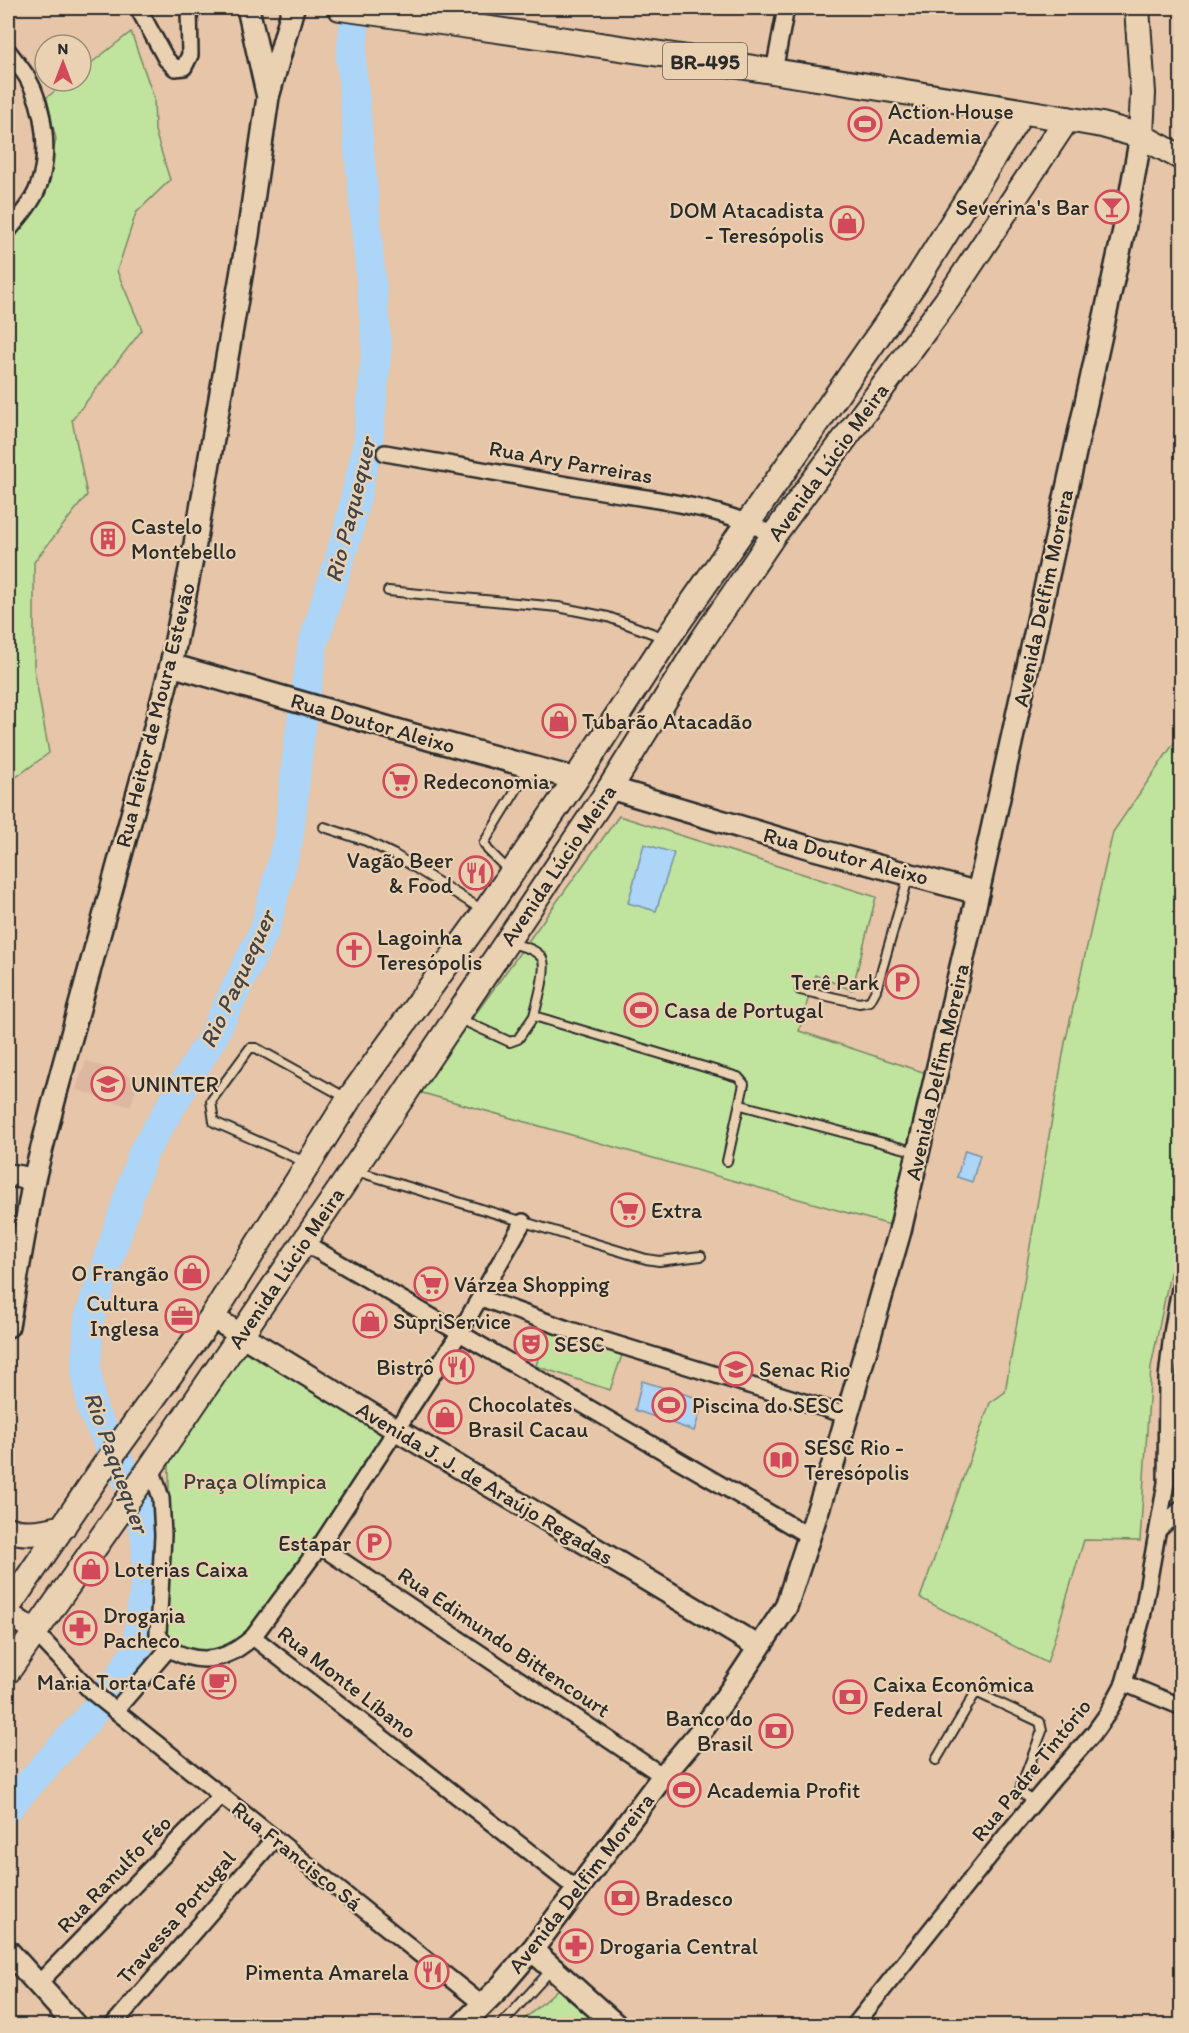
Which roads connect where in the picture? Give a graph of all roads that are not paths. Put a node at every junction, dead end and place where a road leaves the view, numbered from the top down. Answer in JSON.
{"nodes":[{"id":1,"x":138,"y":8,"type":"edge"},
{"id":2,"x":189,"y":8,"type":"edge"},
{"id":3,"x":248,"y":8,"type":"edge"},
{"id":4,"x":294,"y":8,"type":"edge"},
{"id":5,"x":340,"y":8,"type":"edge"},
{"id":6,"x":786,"y":8,"type":"edge"},
{"id":7,"x":1137,"y":8,"type":"edge"},
{"id":8,"x":8,"y":51,"type":"edge"},
{"id":9,"x":774,"y":70,"type":"junction"},
{"id":10,"x":268,"y":97,"type":"junction"},
{"id":11,"x":1022,"y":112,"type":"junction"},
{"id":12,"x":1067,"y":119,"type":"junction"},
{"id":13,"x":1141,"y":136,"type":"junction"},
{"id":14,"x":1182,"y":158,"type":"edge"},
{"id":15,"x":8,"y":231,"type":"edge"},
{"id":16,"x":914,"y":284,"type":"junction"},
{"id":17,"x":947,"y":300,"type":"junction"},
{"id":18,"x":385,"y":453,"type":"dead end"},
{"id":19,"x":748,"y":523,"type":"junction"},
{"id":20,"x":773,"y":536,"type":"junction"},
{"id":21,"x":388,"y":591,"type":"dead end"},
{"id":22,"x":667,"y":639,"type":"junction"},
{"id":23,"x":171,"y":665,"type":"junction"},
{"id":24,"x":529,"y":767,"type":"junction"},
{"id":25,"x":576,"y":780,"type":"junction"},
{"id":26,"x":610,"y":788,"type":"junction"},
{"id":27,"x":324,"y":827,"type":"dead end"},
{"id":28,"x":512,"y":873,"type":"junction"},
{"id":29,"x":909,"y":874,"type":"junction"},
{"id":30,"x":978,"y":893,"type":"junction"},
{"id":31,"x":485,"y":912,"type":"junction"},
{"id":32,"x":507,"y":941,"type":"junction"},
{"id":33,"x":800,"y":990,"type":"dead end"},
{"id":34,"x":534,"y":1016,"type":"junction"},
{"id":35,"x":456,"y":1017,"type":"junction"},
{"id":36,"x":349,"y":1099,"type":"junction"},
{"id":37,"x":741,"y":1105,"type":"junction"},
{"id":38,"x":918,"y":1152,"type":"junction"},
{"id":39,"x":727,"y":1161,"type":"dead end"},
{"id":40,"x":307,"y":1163,"type":"junction"},
{"id":41,"x":352,"y":1169,"type":"junction"},
{"id":42,"x":8,"y":1175,"type":"edge"},
{"id":43,"x":34,"y":1179,"type":"junction"},
{"id":44,"x":523,"y":1222,"type":"junction"},
{"id":45,"x":303,"y":1242,"type":"junction"},
{"id":46,"x":701,"y":1256,"type":"dead end"},
{"id":47,"x":1182,"y":1277,"type":"edge"},
{"id":48,"x":481,"y":1298,"type":"junction"},
{"id":49,"x":212,"y":1317,"type":"junction"},
{"id":50,"x":8,"y":1326,"type":"edge"},
{"id":51,"x":459,"y":1334,"type":"junction"},
{"id":52,"x":242,"y":1335,"type":"junction"},
{"id":53,"x":846,"y":1415,"type":"junction"},
{"id":54,"x":396,"y":1430,"type":"junction"},
{"id":55,"x":147,"y":1473,"type":"junction"},
{"id":56,"x":1182,"y":1508,"type":"edge"},
{"id":57,"x":63,"y":1527,"type":"junction"},
{"id":58,"x":8,"y":1529,"type":"edge"},
{"id":59,"x":1159,"y":1529,"type":"junction"},
{"id":60,"x":809,"y":1536,"type":"junction"},
{"id":61,"x":320,"y":1546,"type":"junction"},
{"id":62,"x":8,"y":1607,"type":"edge"},
{"id":63,"x":8,"y":1613,"type":"edge"},
{"id":64,"x":36,"y":1633,"type":"junction"},
{"id":65,"x":254,"y":1637,"type":"junction"},
{"id":66,"x":759,"y":1647,"type":"junction"},
{"id":67,"x":169,"y":1648,"type":"junction"},
{"id":68,"x":8,"y":1671,"type":"edge"},
{"id":69,"x":1124,"y":1683,"type":"junction"},
{"id":70,"x":1182,"y":1707,"type":"edge"},
{"id":71,"x":113,"y":1709,"type":"junction"},
{"id":72,"x":936,"y":1760,"type":"dead end"},
{"id":73,"x":663,"y":1776,"type":"junction"},
{"id":74,"x":222,"y":1795,"type":"junction"},
{"id":75,"x":1034,"y":1802,"type":"junction"},
{"id":76,"x":274,"y":1839,"type":"junction"},
{"id":77,"x":578,"y":1890,"type":"junction"},
{"id":78,"x":532,"y":1950,"type":"junction"},
{"id":79,"x":8,"y":1951,"type":"edge"},
{"id":80,"x":552,"y":1969,"type":"junction"},
{"id":81,"x":38,"y":1984,"type":"junction"},
{"id":82,"x":483,"y":2005,"type":"junction"},
{"id":83,"x":76,"y":2025,"type":"edge"},
{"id":84,"x":112,"y":2025,"type":"edge"},
{"id":85,"x":461,"y":2025,"type":"edge"},
{"id":86,"x":500,"y":2025,"type":"edge"},
{"id":87,"x":617,"y":2025,"type":"edge"},
{"id":88,"x":854,"y":2025,"type":"edge"}],
"edges":[{"from":1,"to":2,"type":"street"},
{"from":3,"to":10,"type":"main road","name":"Rua Heitor de Moura Estevão"},
{"from":4,"to":10,"type":"main road","name":"Rua Heitor de Moura Estevão"},
{"from":5,"to":9,"type":"main road","number":"BR-495"},
{"from":6,"to":9,"type":"street"},
{"from":7,"to":13,"type":"main road","name":"Avenida Delfim Moreira"},
{"from":8,"to":15,"type":"street"},
{"from":9,"to":11,"type":"main road","number":"BR-495"},
{"from":10,"to":23,"type":"main road","name":"Rua Heitor de Moura Estevão"},
{"from":11,"to":12,"type":"main road","number":"BR-495"},
{"from":11,"to":16,"type":"main road","name":"Avenida Lúcio Meira"},
{"from":12,"to":13,"type":"main road","number":"BR-495"},
{"from":12,"to":17,"type":"main road","name":"Avenida Lúcio Meira"},
{"from":13,"to":14,"type":"main road","number":"BR-495"},
{"from":13,"to":30,"type":"main road","name":"Avenida Delfim Moreira"},
{"from":16,"to":17,"type":"main road"},
{"from":16,"to":19,"type":"main road","name":"Avenida Lúcio Meira"},
{"from":17,"to":20,"type":"main road","name":"Avenida Lúcio Meira"},
{"from":18,"to":19,"type":"street","name":"Rua Ary Parreiras"},
{"from":19,"to":20,"type":"street","name":"Rua Ary Parreiras"},
{"from":19,"to":22,"type":"main road","name":"Avenida Lúcio Meira"},
{"from":20,"to":26,"type":"main road","name":"Avenida Lúcio Meira"},
{"from":21,"to":22,"type":"lane"},
{"from":22,"to":25,"type":"main road","name":"Avenida Lúcio Meira"},
{"from":23,"to":24,"type":"main road","name":"Rua Doutor Aleixo"},
{"from":23,"to":43,"type":"main road","name":"Rua Heitor de Moura Estevão"},
{"from":24,"to":25,"type":"main road","name":"Rua Doutor Aleixo"},
{"from":24,"to":28,"type":"lane"},
{"from":25,"to":28,"type":"main road","name":"Avenida Lúcio Meira"},
{"from":26,"to":29,"type":"main road","name":"Rua Doutor Aleixo"},
{"from":26,"to":32,"type":"main road","name":"Avenida Lúcio Meira"},
{"from":27,"to":31,"type":"lane"},
{"from":28,"to":31,"type":"main road","name":"Avenida Lúcio Meira"},
{"from":29,"to":30,"type":"main road","name":"Rua Doutor Aleixo"},
{"from":29,"to":33,"type":"lane"},
{"from":30,"to":38,"type":"main road","name":"Avenida Delfim Moreira"},
{"from":31,"to":36,"type":"main road","name":"Avenida Lúcio Meira"},
{"from":32,"to":34,"type":"lane"},
{"from":32,"to":35,"type":"main road","name":"Avenida Lúcio Meira"},
{"from":34,"to":35,"type":"lane"},
{"from":34,"to":37,"type":"lane"},
{"from":35,"to":41,"type":"main road","name":"Avenida Lúcio Meira"},
{"from":36,"to":40,"type":"main road","name":"Avenida Lúcio Meira"},
{"from":36,"to":40,"type":"lane"},
{"from":37,"to":38,"type":"lane"},
{"from":37,"to":39,"type":"lane"},
{"from":38,"to":53,"type":"main road","name":"Avenida Delfim Moreira"},
{"from":40,"to":49,"type":"main road","name":"Avenida Lúcio Meira"},
{"from":41,"to":44,"type":"lane"},
{"from":41,"to":45,"type":"main road","name":"Avenida Lúcio Meira"},
{"from":42,"to":43,"type":"main road"},
{"from":43,"to":50,"type":"main road","name":"Rua Heitor de Moura Estevão"},
{"from":44,"to":46,"type":"lane"},
{"from":44,"to":48,"type":"street"},
{"from":45,"to":51,"type":"street"},
{"from":45,"to":52,"type":"main road","name":"Avenida Lúcio Meira"},
{"from":47,"to":59,"type":"street","name":"Rua Padre Tintório"},
{"from":48,"to":51,"type":"street"},
{"from":48,"to":53,"type":"street"},
{"from":49,"to":52,"type":"main road","name":"Avenida J. J. de Araújo Regadas"},
{"from":49,"to":57,"type":"main road","name":"Avenida Lúcio Meira"},
{"from":51,"to":54,"type":"street"},
{"from":51,"to":60,"type":"street"},
{"from":52,"to":54,"type":"main road","name":"Avenida J. J. de Araújo Regadas"},
{"from":52,"to":55,"type":"main road","name":"Avenida Lúcio Meira"},
{"from":53,"to":60,"type":"main road","name":"Avenida Delfim Moreira"},
{"from":54,"to":61,"type":"street"},
{"from":54,"to":66,"type":"main road","name":"Avenida J. J. de Araújo Regadas"},
{"from":55,"to":64,"type":"main road","name":"Avenida Lúcio Meira"},
{"from":55,"to":67,"type":"street"},
{"from":56,"to":59,"type":"street"},
{"from":57,"to":58,"type":"main road"},
{"from":57,"to":62,"type":"main road","name":"Avenida Lúcio Meira"},
{"from":59,"to":69,"type":"street","name":"Rua Padre Tintório"},
{"from":60,"to":66,"type":"main road","name":"Avenida Delfim Moreira"},
{"from":61,"to":65,"type":"street"},
{"from":61,"to":73,"type":"street","name":"Rua Edimundo Bittencourt"},
{"from":63,"to":64,"type":"main road"},
{"from":64,"to":68,"type":"main road","name":"Avenida Lúcio Meira"},
{"from":64,"to":71,"type":"street","name":"Rua Francisco Sá"},
{"from":65,"to":67,"type":"street","name":"Rua Monte Líbano"},
{"from":65,"to":77,"type":"street","name":"Rua Monte Líbano"},
{"from":66,"to":73,"type":"main road","name":"Avenida Delfim Moreira"},
{"from":67,"to":71,"type":"street"},
{"from":69,"to":70,"type":"street"},
{"from":69,"to":75,"type":"street","name":"Rua Padre Tintório"},
{"from":71,"to":74,"type":"street","name":"Rua Francisco Sá"},
{"from":72,"to":75,"type":"lane"},
{"from":73,"to":77,"type":"main road","name":"Avenida Delfim Moreira"},
{"from":74,"to":76,"type":"street","name":"Rua Francisco Sá"},
{"from":74,"to":81,"type":"street","name":"Rua Ranulfo Féo"},
{"from":75,"to":88,"type":"street","name":"Rua Padre Tintório"},
{"from":76,"to":82,"type":"street","name":"Rua Francisco Sá"},
{"from":76,"to":84,"type":"street","name":"Travessa Portugal"},
{"from":77,"to":78,"type":"main road","name":"Avenida Delfim Moreira"},
{"from":78,"to":80,"type":"main road"},
{"from":78,"to":82,"type":"main road","name":"Avenida Delfim Moreira"},
{"from":79,"to":81,"type":"main road"},
{"from":80,"to":86,"type":"lane","name":"Avenida Delfim Moreira"},
{"from":80,"to":87,"type":"main road"},
{"from":81,"to":83,"type":"main road"},
{"from":82,"to":85,"type":"main road","name":"Avenida Delfim Moreira"}]}
